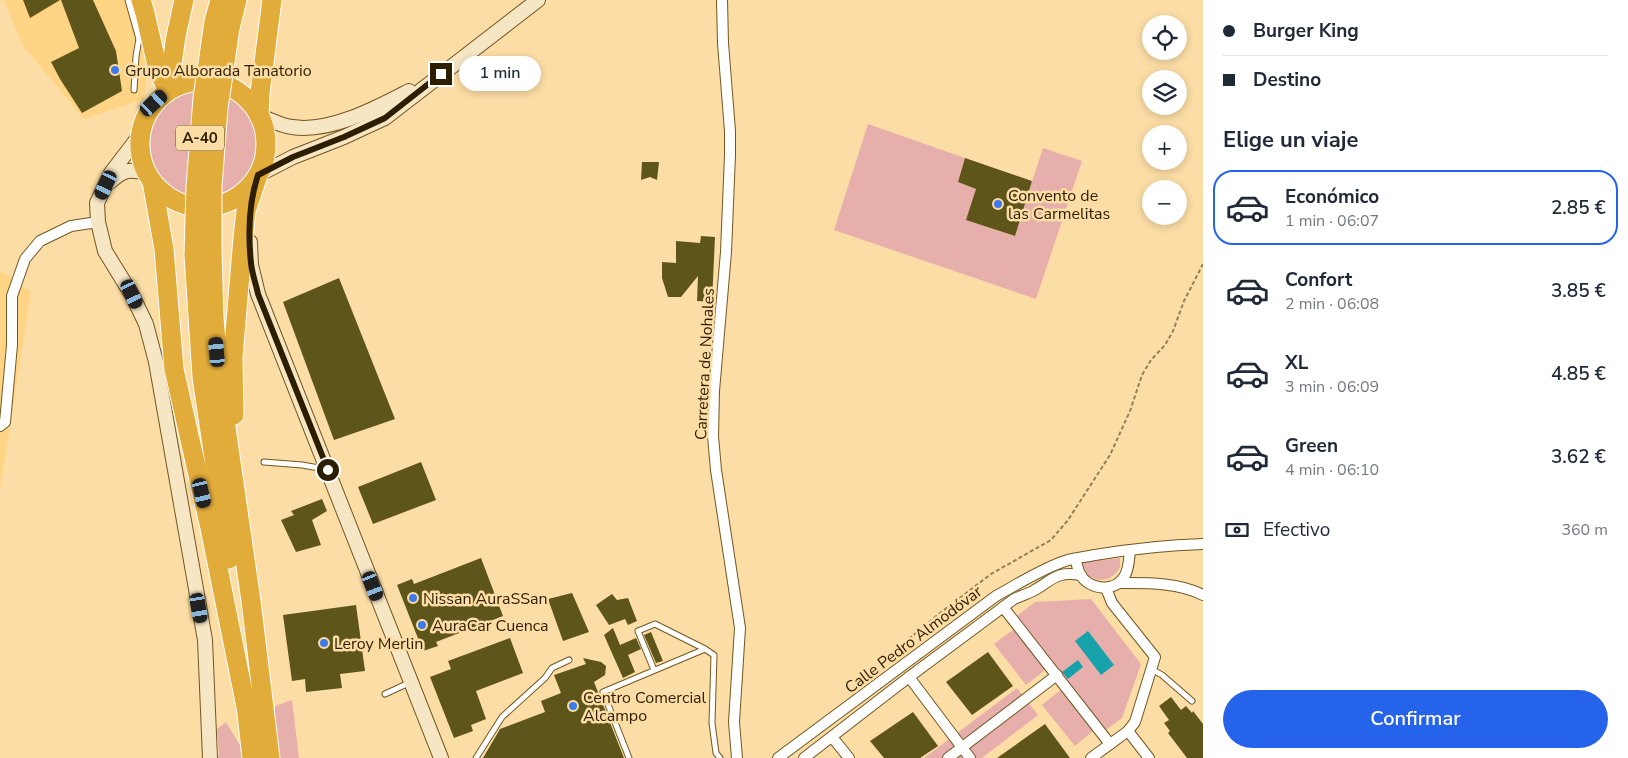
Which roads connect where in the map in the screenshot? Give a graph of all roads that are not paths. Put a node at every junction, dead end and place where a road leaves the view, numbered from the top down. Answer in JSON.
{"nodes":[{"id":1,"x":128,"y":0,"type":"edge"},
{"id":2,"x":141,"y":0,"type":"edge"},
{"id":3,"x":184,"y":0,"type":"edge"},
{"id":4,"x":220,"y":0,"type":"edge"},
{"id":5,"x":237,"y":0,"type":"edge"},
{"id":6,"x":272,"y":0,"type":"edge"},
{"id":7,"x":538,"y":0,"type":"edge"},
{"id":8,"x":722,"y":0,"type":"edge"},
{"id":9,"x":222,"y":25,"type":"junction"},
{"id":10,"x":145,"y":39,"type":"junction"},
{"id":11,"x":441,"y":74,"type":"junction"},
{"id":12,"x":134,"y":90,"type":"dead end"},
{"id":13,"x":168,"y":91,"type":"junction"},
{"id":14,"x":260,"y":116,"type":"junction"},
{"id":15,"x":142,"y":127,"type":"junction"},
{"id":16,"x":258,"y":175,"type":"junction"},
{"id":17,"x":150,"y":177,"type":"junction"},
{"id":18,"x":106,"y":185,"type":"junction"},
{"id":19,"x":252,"y":195,"type":"junction"},
{"id":20,"x":98,"y":222,"type":"junction"},
{"id":21,"x":203,"y":254,"type":"junction"},
{"id":22,"x":0,"y":426,"type":"edge"},
{"id":23,"x":264,"y":462,"type":"dead end"},
{"id":24,"x":328,"y":470,"type":"junction"},
{"id":25,"x":1203,"y":544,"type":"edge"},
{"id":26,"x":1130,"y":550,"type":"junction"},
{"id":27,"x":1075,"y":559,"type":"junction"},
{"id":28,"x":1081,"y":575,"type":"junction"},
{"id":29,"x":1119,"y":583,"type":"junction"},
{"id":30,"x":1106,"y":588,"type":"junction"},
{"id":31,"x":1203,"y":594,"type":"edge"},
{"id":32,"x":251,"y":600,"type":"junction"},
{"id":33,"x":1003,"y":607,"type":"junction"},
{"id":34,"x":705,"y":649,"type":"junction"},
{"id":35,"x":569,"y":660,"type":"dead end"},
{"id":36,"x":1151,"y":668,"type":"junction"},
{"id":37,"x":654,"y":670,"type":"junction"},
{"id":38,"x":1057,"y":675,"type":"junction"},
{"id":39,"x":909,"y":677,"type":"junction"},
{"id":40,"x":411,"y":682,"type":"junction"},
{"id":41,"x":385,"y":694,"type":"dead end"},
{"id":42,"x":1192,"y":701,"type":"dead end"},
{"id":43,"x":246,"y":707,"type":"junction"},
{"id":44,"x":1128,"y":730,"type":"junction"},
{"id":45,"x":832,"y":737,"type":"junction"},
{"id":46,"x":1110,"y":744,"type":"junction"},
{"id":47,"x":962,"y":748,"type":"junction"},
{"id":48,"x":210,"y":758,"type":"edge"},
{"id":49,"x":252,"y":758,"type":"edge"},
{"id":50,"x":270,"y":758,"type":"edge"},
{"id":51,"x":441,"y":758,"type":"edge"},
{"id":52,"x":476,"y":758,"type":"edge"},
{"id":53,"x":629,"y":758,"type":"edge"},
{"id":54,"x":720,"y":758,"type":"edge"},
{"id":55,"x":737,"y":758,"type":"edge"},
{"id":56,"x":778,"y":758,"type":"edge"},
{"id":57,"x":804,"y":758,"type":"edge"},
{"id":58,"x":849,"y":758,"type":"edge"},
{"id":59,"x":948,"y":758,"type":"edge"},
{"id":60,"x":970,"y":758,"type":"edge"},
{"id":61,"x":1091,"y":758,"type":"edge"},
{"id":62,"x":1149,"y":758,"type":"edge"}],
"edges":[{"from":1,"to":10,"type":"lane"},
{"from":2,"to":10,"type":"highway"},
{"from":3,"to":13,"type":"highway"},
{"from":4,"to":9,"type":"highway","number":"A-40"},
{"from":5,"to":9,"type":"highway","number":"A-40"},
{"from":6,"to":14,"type":"highway"},
{"from":7,"to":11,"type":"street"},
{"from":8,"to":55,"type":"street","name":"Carretera de Nohales"},
{"from":9,"to":21,"type":"highway","number":"A-40","bridge":true},
{"from":10,"to":12,"type":"lane"},
{"from":10,"to":13,"type":"highway"},
{"from":10,"to":15,"type":"highway"},
{"from":11,"to":14,"type":"street"},
{"from":11,"to":16,"type":"street"},
{"from":13,"to":14,"type":"highway"},
{"from":13,"to":15,"type":"highway"},
{"from":14,"to":16,"type":"highway"},
{"from":15,"to":17,"type":"highway"},
{"from":15,"to":18,"type":"street"},
{"from":16,"to":17,"type":"highway"},
{"from":16,"to":19,"type":"highway"},
{"from":17,"to":18,"type":"street"},
{"from":17,"to":43,"type":"highway"},
{"from":18,"to":20,"type":"street"},
{"from":19,"to":24,"type":"street"},
{"from":19,"to":32,"type":"highway"},
{"from":20,"to":22,"type":"street"},
{"from":20,"to":48,"type":"street"},
{"from":21,"to":32,"type":"highway","number":"A-40"},
{"from":21,"to":43,"type":"highway","number":"A-40"},
{"from":23,"to":24,"type":"lane"},
{"from":24,"to":40,"type":"street"},
{"from":25,"to":26,"type":"street","name":"Calle Pedro Almodóvar"},
{"from":26,"to":27,"type":"street","name":"Calle Pedro Almodóvar"},
{"from":26,"to":29,"type":"street"},
{"from":27,"to":28,"type":"street"},
{"from":27,"to":56,"type":"street","name":"Calle Pedro Almodóvar"},
{"from":28,"to":30,"type":"street"},
{"from":28,"to":33,"type":"street","name":"Calle Pedro Almodóvar"},
{"from":29,"to":30,"type":"street"},
{"from":29,"to":31,"type":"street"},
{"from":30,"to":36,"type":"street"},
{"from":32,"to":50,"type":"highway","number":"A-40"},
{"from":33,"to":38,"type":"street"},
{"from":33,"to":39,"type":"street","name":"Calle Pedro Almodóvar"},
{"from":34,"to":37,"type":"lane"},
{"from":34,"to":37,"type":"lane"},
{"from":34,"to":54,"type":"lane"},
{"from":35,"to":52,"type":"lane"},
{"from":36,"to":42,"type":"lane"},
{"from":36,"to":44,"type":"street"},
{"from":37,"to":53,"type":"lane"},
{"from":38,"to":46,"type":"street"},
{"from":38,"to":47,"type":"street"},
{"from":39,"to":45,"type":"street","name":"Calle Pedro Almodóvar"},
{"from":39,"to":47,"type":"street"},
{"from":40,"to":41,"type":"lane"},
{"from":40,"to":51,"type":"street"},
{"from":43,"to":49,"type":"highway","number":"A-40"},
{"from":44,"to":46,"type":"street"},
{"from":44,"to":62,"type":"street"},
{"from":45,"to":57,"type":"street","name":"Calle Pedro Almodóvar"},
{"from":45,"to":58,"type":"street"},
{"from":46,"to":61,"type":"street"},
{"from":47,"to":59,"type":"street"},
{"from":47,"to":60,"type":"street"}]}
